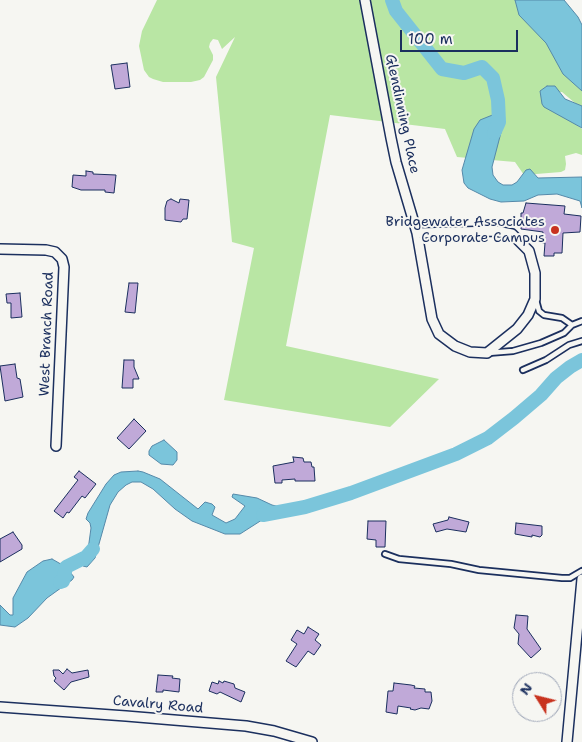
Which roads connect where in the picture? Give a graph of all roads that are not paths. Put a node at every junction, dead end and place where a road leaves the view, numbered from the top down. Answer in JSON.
{"nodes":[{"id":1,"x":365,"y":0,"type":"edge"},
{"id":2,"x":417,"y":233,"type":"junction"},
{"id":3,"x":0,"y":249,"type":"edge"},
{"id":4,"x":535,"y":298,"type":"junction"},
{"id":5,"x":582,"y":322,"type":"edge"},
{"id":6,"x":572,"y":325,"type":"junction"},
{"id":7,"x":564,"y":333,"type":"junction"},
{"id":8,"x":582,"y":341,"type":"edge"},
{"id":9,"x":570,"y":345,"type":"junction"},
{"id":10,"x":487,"y":354,"type":"junction"},
{"id":11,"x":523,"y":370,"type":"dead end"},
{"id":12,"x":56,"y":446,"type":"dead end"},
{"id":13,"x":385,"y":554,"type":"dead end"},
{"id":14,"x":582,"y":572,"type":"edge"},
{"id":15,"x":582,"y":579,"type":"edge"},
{"id":16,"x":0,"y":708,"type":"edge"},
{"id":17,"x":312,"y":742,"type":"edge"},
{"id":18,"x":566,"y":742,"type":"edge"}],
"edges":[{"from":1,"to":2,"type":"street","name":"Glendinning Place"},
{"from":2,"to":4,"type":"street"},
{"from":2,"to":10,"type":"street","name":"Glendinning Place"},
{"from":3,"to":12,"type":"street","name":"West Branch Road"},
{"from":4,"to":6,"type":"lane"},
{"from":4,"to":10,"type":"street"},
{"from":5,"to":6,"type":"lane"},
{"from":6,"to":7,"type":"lane"},
{"from":7,"to":9,"type":"lane"},
{"from":7,"to":10,"type":"lane"},
{"from":8,"to":9,"type":"lane"},
{"from":9,"to":11,"type":"lane"},
{"from":13,"to":14,"type":"lane"},
{"from":15,"to":18,"type":"street"},
{"from":16,"to":17,"type":"street","name":"Cavalry Road"}]}
